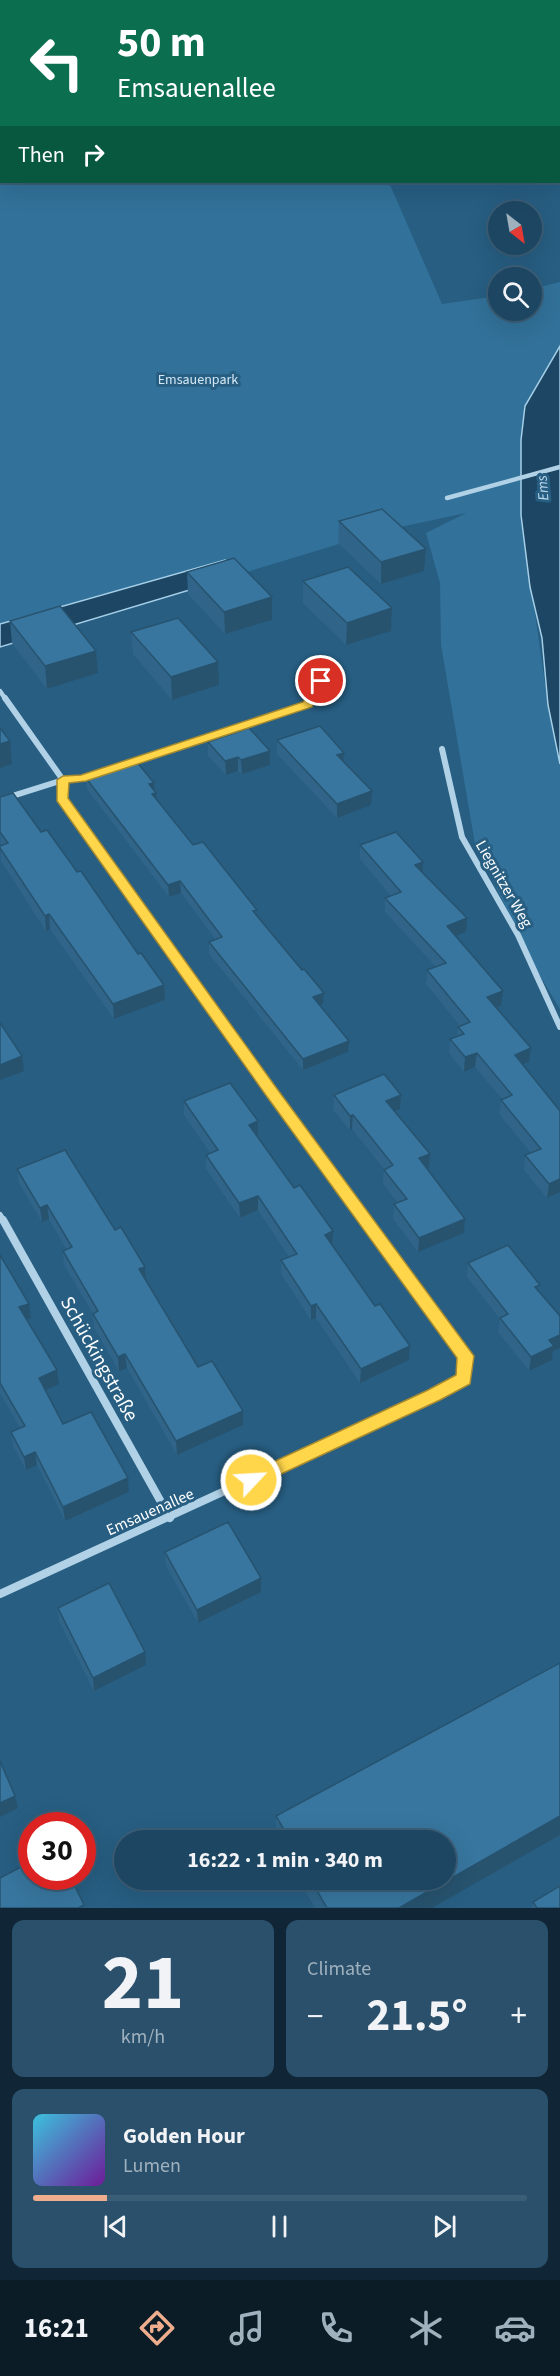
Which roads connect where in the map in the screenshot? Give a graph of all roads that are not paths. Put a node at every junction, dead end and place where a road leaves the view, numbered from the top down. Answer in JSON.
{"nodes":[{"id":1,"x":560,"y":467,"type":"edge"},
{"id":2,"x":447,"y":498,"type":"dead end"},
{"id":3,"x":321,"y":681,"type":"dead end"},
{"id":4,"x":0,"y":691,"type":"edge"},
{"id":5,"x":442,"y":749,"type":"dead end"},
{"id":6,"x":63,"y":780,"type":"junction"},
{"id":7,"x":0,"y":800,"type":"edge"},
{"id":8,"x":560,"y":1027,"type":"edge"},
{"id":9,"x":0,"y":1215,"type":"edge"},
{"id":10,"x":170,"y":1518,"type":"junction"},
{"id":11,"x":0,"y":1594,"type":"edge"}],
"edges":[{"from":1,"to":2,"type":"street"},
{"from":3,"to":6,"type":"street"},
{"from":4,"to":6,"type":"street"},
{"from":5,"to":8,"type":"street","name":"Liegnitzer Weg"},
{"from":6,"to":7,"type":"street"},
{"from":6,"to":10,"type":"street","name":"Emsauenallee"},
{"from":9,"to":10,"type":"street","name":"Schückingstraße"},
{"from":10,"to":11,"type":"street","name":"Emsauenallee"}]}
